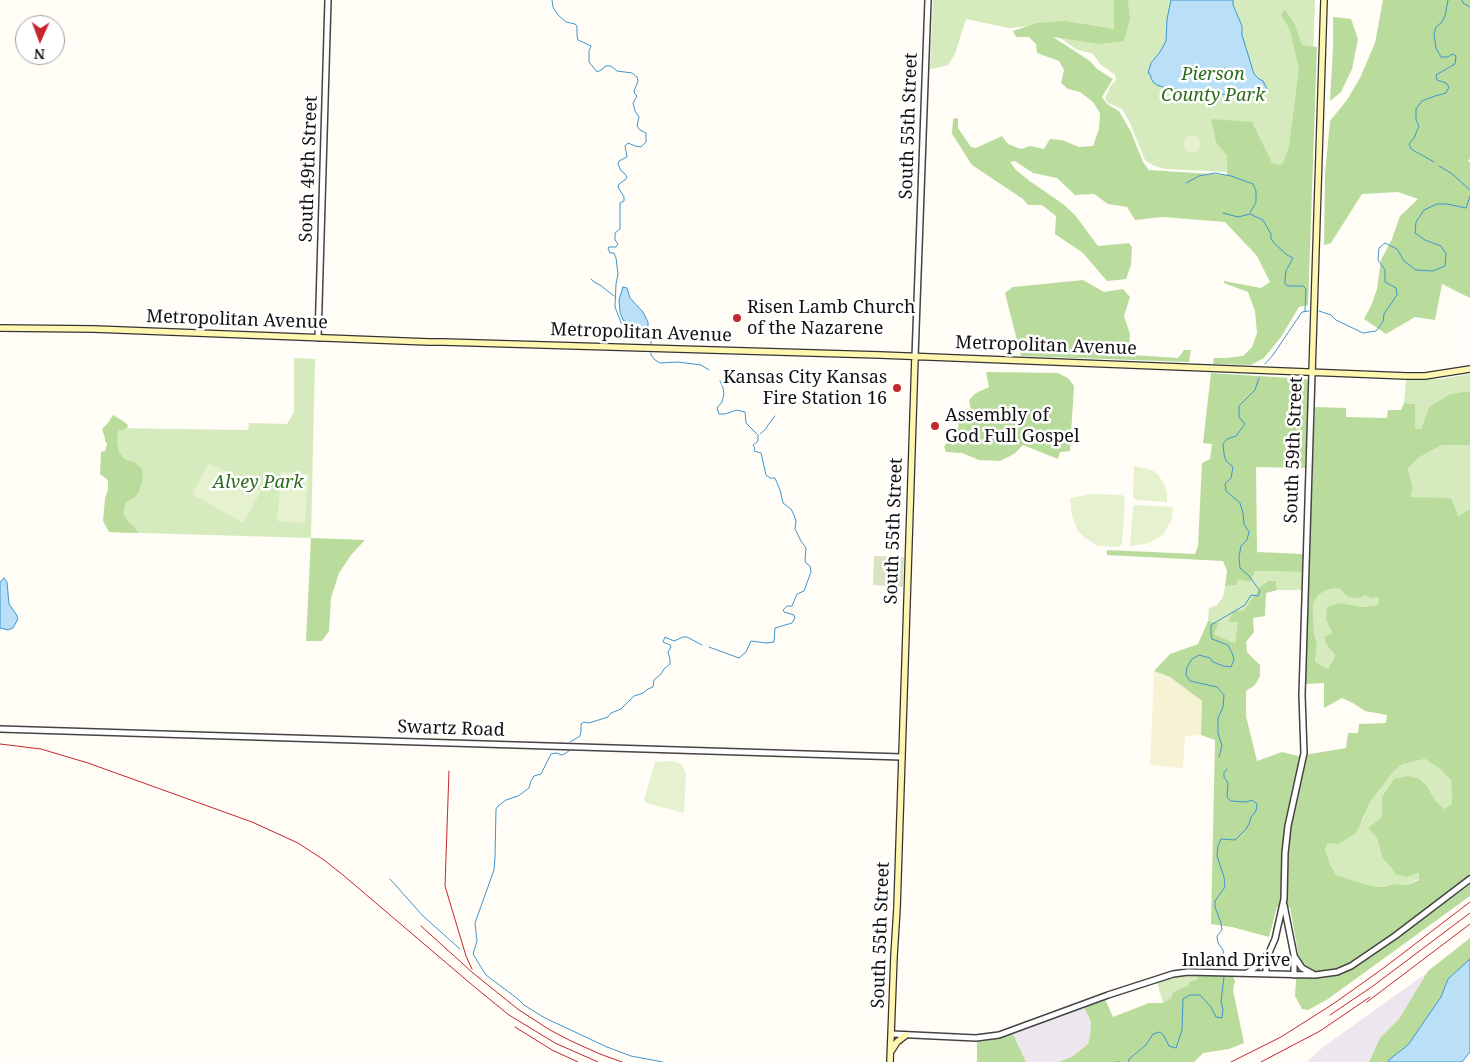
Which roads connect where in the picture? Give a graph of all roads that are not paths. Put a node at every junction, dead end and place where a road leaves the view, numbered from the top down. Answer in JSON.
{"nodes":[{"id":1,"x":328,"y":0,"type":"edge"},
{"id":2,"x":928,"y":0,"type":"edge"},
{"id":3,"x":1324,"y":0,"type":"edge"},
{"id":4,"x":0,"y":328,"type":"edge"},
{"id":5,"x":318,"y":338,"type":"junction"},
{"id":6,"x":915,"y":357,"type":"junction"},
{"id":7,"x":1470,"y":369,"type":"edge"},
{"id":8,"x":1312,"y":373,"type":"junction"},
{"id":9,"x":0,"y":729,"type":"edge"},
{"id":10,"x":902,"y":757,"type":"junction"},
{"id":11,"x":1470,"y":879,"type":"edge"},
{"id":12,"x":1284,"y":899,"type":"junction"},
{"id":13,"x":1268,"y":955,"type":"junction"},
{"id":14,"x":1294,"y":955,"type":"junction"},
{"id":15,"x":1247,"y":973,"type":"junction"},
{"id":16,"x":1266,"y":974,"type":"junction"},
{"id":17,"x":1294,"y":975,"type":"junction"},
{"id":18,"x":1315,"y":975,"type":"junction"},
{"id":19,"x":892,"y":1034,"type":"junction"},
{"id":20,"x":906,"y":1035,"type":"junction"},
{"id":21,"x":890,"y":1054,"type":"junction"},
{"id":22,"x":890,"y":1062,"type":"edge"}],
"edges":[{"from":1,"to":5,"type":"street","name":"South 49th Street"},
{"from":2,"to":6,"type":"street","name":"South 55th Street"},
{"from":3,"to":8,"type":"main road","name":"South 59th Street"},
{"from":4,"to":5,"type":"main road","name":"Metropolitan Avenue"},
{"from":5,"to":6,"type":"main road","name":"Metropolitan Avenue"},
{"from":6,"to":8,"type":"main road","name":"Metropolitan Avenue"},
{"from":6,"to":10,"type":"main road","name":"South 55th Street"},
{"from":7,"to":8,"type":"main road","name":"Metropolitan Avenue"},
{"from":8,"to":12,"type":"street","name":"South 59th Street"},
{"from":9,"to":10,"type":"street","name":"Swartz Road"},
{"from":10,"to":19,"type":"main road","name":"South 55th Street"},
{"from":11,"to":18,"type":"street","name":"Inland Drive"},
{"from":12,"to":13,"type":"street","name":"South 59th Street"},
{"from":12,"to":14,"type":"street","name":"South 59th Street"},
{"from":13,"to":15,"type":"street"},
{"from":13,"to":16,"type":"street","name":"South 59th Street"},
{"from":14,"to":17,"type":"street","name":"South 59th Street"},
{"from":14,"to":18,"type":"street"},
{"from":15,"to":16,"type":"street","name":"Inland Drive"},
{"from":15,"to":20,"type":"street","name":"Inland Drive"},
{"from":16,"to":17,"type":"street","name":"Inland Drive"},
{"from":17,"to":18,"type":"street","name":"Inland Drive"},
{"from":19,"to":20,"type":"street","name":"Inland Drive"},
{"from":19,"to":21,"type":"main road","name":"South 55th Street"},
{"from":20,"to":21,"type":"main road"},
{"from":21,"to":22,"type":"main road","name":"South 55th Street"}]}
